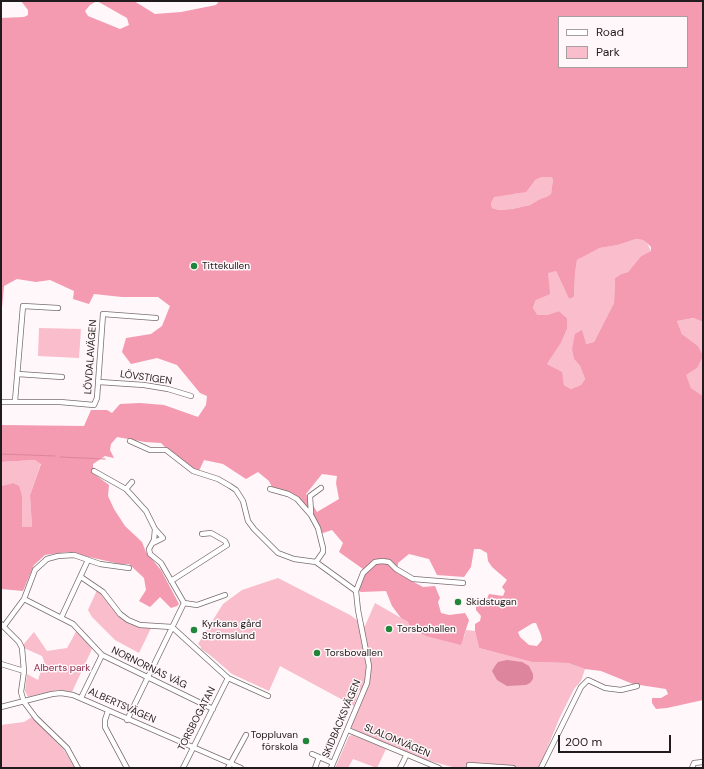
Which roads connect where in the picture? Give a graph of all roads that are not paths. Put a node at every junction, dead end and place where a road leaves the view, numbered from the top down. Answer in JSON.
{"nodes":[{"id":1,"x":58,"y":308,"type":"dead end"},
{"id":2,"x":156,"y":318,"type":"dead end"},
{"id":3,"x":18,"y":374,"type":"junction"},
{"id":4,"x":62,"y":377,"type":"dead end"},
{"id":5,"x":99,"y":382,"type":"junction"},
{"id":6,"x":191,"y":396,"type":"dead end"},
{"id":7,"x":15,"y":401,"type":"junction"},
{"id":8,"x":1,"y":402,"type":"edge"},
{"id":9,"x":130,"y":441,"type":"dead end"},
{"id":10,"x":94,"y":471,"type":"dead end"},
{"id":11,"x":132,"y":482,"type":"dead end"},
{"id":12,"x":126,"y":488,"type":"junction"},
{"id":13,"x":321,"y":488,"type":"dead end"},
{"id":14,"x":270,"y":490,"type":"dead end"},
{"id":15,"x":311,"y":515,"type":"junction"},
{"id":16,"x":155,"y":528,"type":"junction"},
{"id":17,"x":202,"y":534,"type":"dead end"},
{"id":18,"x":153,"y":543,"type":"junction"},
{"id":19,"x":88,"y":560,"type":"junction"},
{"id":20,"x":316,"y":562,"type":"junction"},
{"id":21,"x":129,"y":568,"type":"dead end"},
{"id":22,"x":81,"y":577,"type":"junction"},
{"id":23,"x":171,"y":581,"type":"junction"},
{"id":24,"x":463,"y":583,"type":"dead end"},
{"id":25,"x":356,"y":591,"type":"junction"},
{"id":26,"x":225,"y":595,"type":"dead end"},
{"id":27,"x":24,"y":599,"type":"junction"},
{"id":28,"x":184,"y":603,"type":"junction"},
{"id":29,"x":61,"y":618,"type":"junction"},
{"id":30,"x":2,"y":625,"type":"edge"},
{"id":31,"x":172,"y":627,"type":"junction"},
{"id":32,"x":102,"y":655,"type":"junction"},
{"id":33,"x":1,"y":664,"type":"edge"},
{"id":34,"x":24,"y":671,"type":"junction"},
{"id":35,"x":147,"y":677,"type":"junction"},
{"id":36,"x":228,"y":678,"type":"junction"},
{"id":37,"x":637,"y":686,"type":"dead end"},
{"id":38,"x":268,"y":696,"type":"dead end"},
{"id":39,"x":81,"y":698,"type":"junction"},
{"id":40,"x":24,"y":702,"type":"junction"},
{"id":41,"x":1,"y":707,"type":"edge"},
{"id":42,"x":212,"y":709,"type":"junction"},
{"id":43,"x":108,"y":711,"type":"junction"},
{"id":44,"x":127,"y":720,"type":"junction"},
{"id":45,"x":348,"y":730,"type":"junction"},
{"id":46,"x":246,"y":736,"type":"dead end"},
{"id":47,"x":193,"y":747,"type":"junction"},
{"id":48,"x":312,"y":754,"type":"dead end"},
{"id":49,"x":406,"y":756,"type":"junction"},
{"id":50,"x":319,"y":757,"type":"junction"},
{"id":51,"x":703,"y":762,"type":"edge"},
{"id":52,"x":230,"y":766,"type":"edge"},
{"id":53,"x":332,"y":766,"type":"edge"},
{"id":54,"x":78,"y":768,"type":"edge"},
{"id":55,"x":127,"y":768,"type":"edge"},
{"id":56,"x":183,"y":768,"type":"edge"},
{"id":57,"x":241,"y":768,"type":"edge"},
{"id":58,"x":315,"y":768,"type":"edge"},
{"id":59,"x":400,"y":768,"type":"edge"},
{"id":60,"x":439,"y":768,"type":"edge"},
{"id":61,"x":469,"y":768,"type":"edge"},
{"id":62,"x":512,"y":768,"type":"edge"},
{"id":63,"x":541,"y":768,"type":"edge"},
{"id":64,"x":692,"y":768,"type":"edge"}],
"edges":[{"from":1,"to":3,"type":"street"},
{"from":2,"to":5,"type":"street","name":"LÖVDALAVÄGEN"},
{"from":3,"to":4,"type":"street"},
{"from":3,"to":7,"type":"street"},
{"from":5,"to":6,"type":"street","name":"LÖVSTIGEN"},
{"from":5,"to":7,"type":"street","name":"LÖVDALAVÄGEN"},
{"from":7,"to":8,"type":"street"},
{"from":9,"to":20,"type":"street"},
{"from":10,"to":12,"type":"street"},
{"from":11,"to":12,"type":"street"},
{"from":12,"to":16,"type":"street"},
{"from":13,"to":15,"type":"street"},
{"from":14,"to":15,"type":"street"},
{"from":15,"to":20,"type":"street"},
{"from":16,"to":18,"type":"street"},
{"from":16,"to":18,"type":"street"},
{"from":17,"to":23,"type":"street"},
{"from":18,"to":23,"type":"street"},
{"from":19,"to":21,"type":"street"},
{"from":19,"to":22,"type":"street"},
{"from":19,"to":27,"type":"street"},
{"from":20,"to":25,"type":"street"},
{"from":22,"to":29,"type":"street"},
{"from":22,"to":31,"type":"street"},
{"from":23,"to":28,"type":"street"},
{"from":24,"to":25,"type":"street","name":"SKIDBACKSVÄGEN"},
{"from":25,"to":45,"type":"street","name":"SKIDBACKSVÄGEN"},
{"from":26,"to":28,"type":"street"},
{"from":27,"to":29,"type":"street","name":"NORNORNAS VÄG"},
{"from":27,"to":30,"type":"street"},
{"from":28,"to":31,"type":"street"},
{"from":29,"to":32,"type":"street","name":"NORNORNAS VÄG"},
{"from":30,"to":34,"type":"street"},
{"from":31,"to":35,"type":"street"},
{"from":31,"to":36,"type":"street"},
{"from":32,"to":35,"type":"street","name":"NORNORNAS VÄG"},
{"from":32,"to":39,"type":"street"},
{"from":33,"to":34,"type":"street"},
{"from":34,"to":40,"type":"street"},
{"from":35,"to":42,"type":"street","name":"NORNORNAS VÄG"},
{"from":35,"to":44,"type":"street"},
{"from":36,"to":38,"type":"street"},
{"from":36,"to":42,"type":"street","name":"TORSBOGATAN"},
{"from":37,"to":63,"type":"street"},
{"from":39,"to":40,"type":"street","name":"ALBERTSVÄGEN"},
{"from":39,"to":43,"type":"street","name":"ALBERTSVÄGEN"},
{"from":40,"to":41,"type":"street","name":"ALBERTSVÄGEN"},
{"from":40,"to":54,"type":"street"},
{"from":42,"to":47,"type":"street","name":"TORSBOGATAN"},
{"from":43,"to":44,"type":"street","name":"ALBERTSVÄGEN"},
{"from":43,"to":55,"type":"street"},
{"from":44,"to":47,"type":"street","name":"ALBERTSVÄGEN"},
{"from":45,"to":49,"type":"street","name":"SLALOMVÄGEN"},
{"from":45,"to":53,"type":"street","name":"SKIDBACKSVÄGEN"},
{"from":46,"to":52,"type":"street"},
{"from":47,"to":52,"type":"street","name":"ALBERTSVÄGEN"},
{"from":47,"to":56,"type":"street","name":"TORSBOGATAN"},
{"from":48,"to":50,"type":"street"},
{"from":49,"to":59,"type":"street"},
{"from":49,"to":60,"type":"street","name":"SLALOMVÄGEN"},
{"from":50,"to":53,"type":"street"},
{"from":50,"to":58,"type":"street"},
{"from":51,"to":64,"type":"street"},
{"from":52,"to":57,"type":"street","name":"ALBERTSVÄGEN"},
{"from":61,"to":62,"type":"street"}]}
